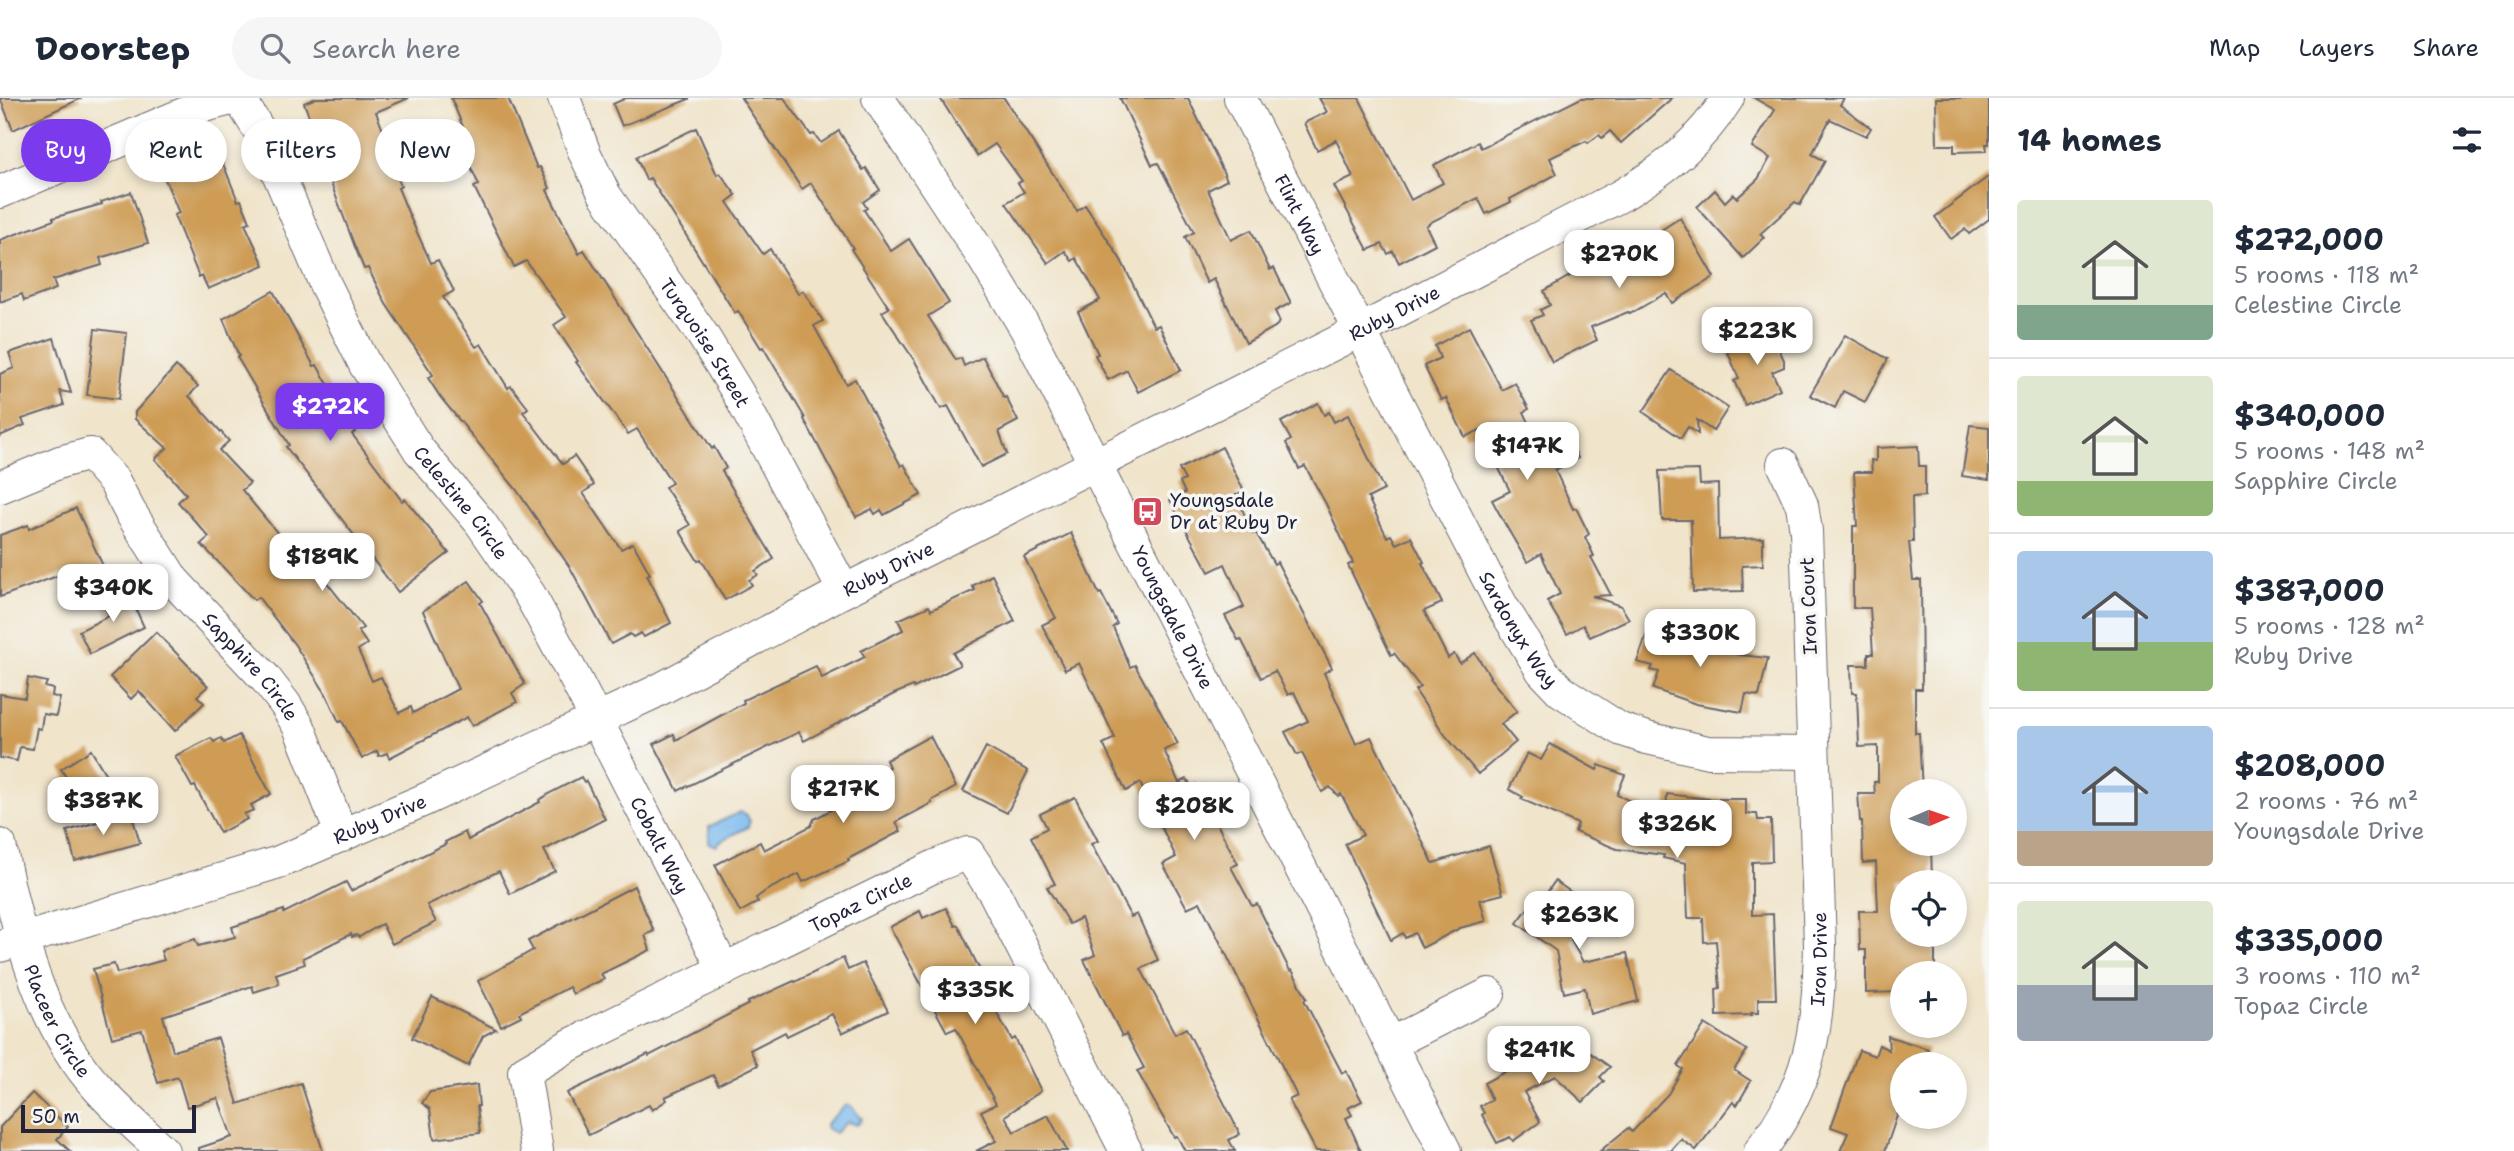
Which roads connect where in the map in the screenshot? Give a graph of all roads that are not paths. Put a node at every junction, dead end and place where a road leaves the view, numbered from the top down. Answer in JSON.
{"nodes":[{"id":1,"x":237,"y":98,"type":"edge"},
{"id":2,"x":564,"y":98,"type":"edge"},
{"id":3,"x":878,"y":98,"type":"edge"},
{"id":4,"x":1240,"y":98,"type":"edge"},
{"id":5,"x":1728,"y":98,"type":"edge"},
{"id":6,"x":0,"y":192,"type":"edge"},
{"id":7,"x":1359,"y":331,"type":"junction"},
{"id":8,"x":1095,"y":464,"type":"junction"},
{"id":9,"x":1783,"y":464,"type":"dead end"},
{"id":10,"x":0,"y":487,"type":"edge"},
{"id":11,"x":844,"y":591,"type":"junction"},
{"id":12,"x":595,"y":719,"type":"junction"},
{"id":13,"x":1812,"y":753,"type":"junction"},
{"id":14,"x":342,"y":836,"type":"junction"},
{"id":15,"x":0,"y":845,"type":"edge"},
{"id":16,"x":11,"y":943,"type":"edge"},
{"id":17,"x":724,"y":970,"type":"junction"},
{"id":18,"x":1489,"y":994,"type":"dead end"},
{"id":19,"x":1390,"y":1044,"type":"junction"},
{"id":20,"x":163,"y":1151,"type":"edge"},
{"id":21,"x":537,"y":1151,"type":"edge"},
{"id":22,"x":1126,"y":1151,"type":"edge"},
{"id":23,"x":1446,"y":1151,"type":"edge"},
{"id":24,"x":1760,"y":1151,"type":"edge"}],
"edges":[{"from":1,"to":6,"type":"street","name":"Celestine Circle"},
{"from":1,"to":12,"type":"street","name":"Celestine Circle"},
{"from":2,"to":11,"type":"street","name":"Turquoise Street"},
{"from":3,"to":8,"type":"street","name":"Youngsdale Drive"},
{"from":4,"to":7,"type":"street","name":"Flint Way"},
{"from":5,"to":7,"type":"street","name":"Ruby Drive"},
{"from":7,"to":8,"type":"street","name":"Ruby Drive"},
{"from":7,"to":13,"type":"street","name":"Sardonyx Way"},
{"from":8,"to":11,"type":"street","name":"Ruby Drive"},
{"from":8,"to":19,"type":"street","name":"Youngsdale Drive"},
{"from":9,"to":13,"type":"street","name":"Iron Court"},
{"from":10,"to":14,"type":"street","name":"Sapphire Circle"},
{"from":11,"to":12,"type":"street","name":"Ruby Drive"},
{"from":12,"to":14,"type":"street","name":"Ruby Drive"},
{"from":12,"to":17,"type":"street","name":"Cobalt Way"},
{"from":13,"to":24,"type":"street","name":"Iron Drive"},
{"from":14,"to":16,"type":"street","name":"Ruby Drive"},
{"from":15,"to":16,"type":"street","name":"Placeer Circle"},
{"from":16,"to":20,"type":"street","name":"Placeer Circle"},
{"from":17,"to":21,"type":"street","name":"Topaz Circle"},
{"from":17,"to":22,"type":"street","name":"Topaz Circle"},
{"from":18,"to":19,"type":"street"},
{"from":19,"to":23,"type":"street","name":"Youngsdale Drive"}]}
